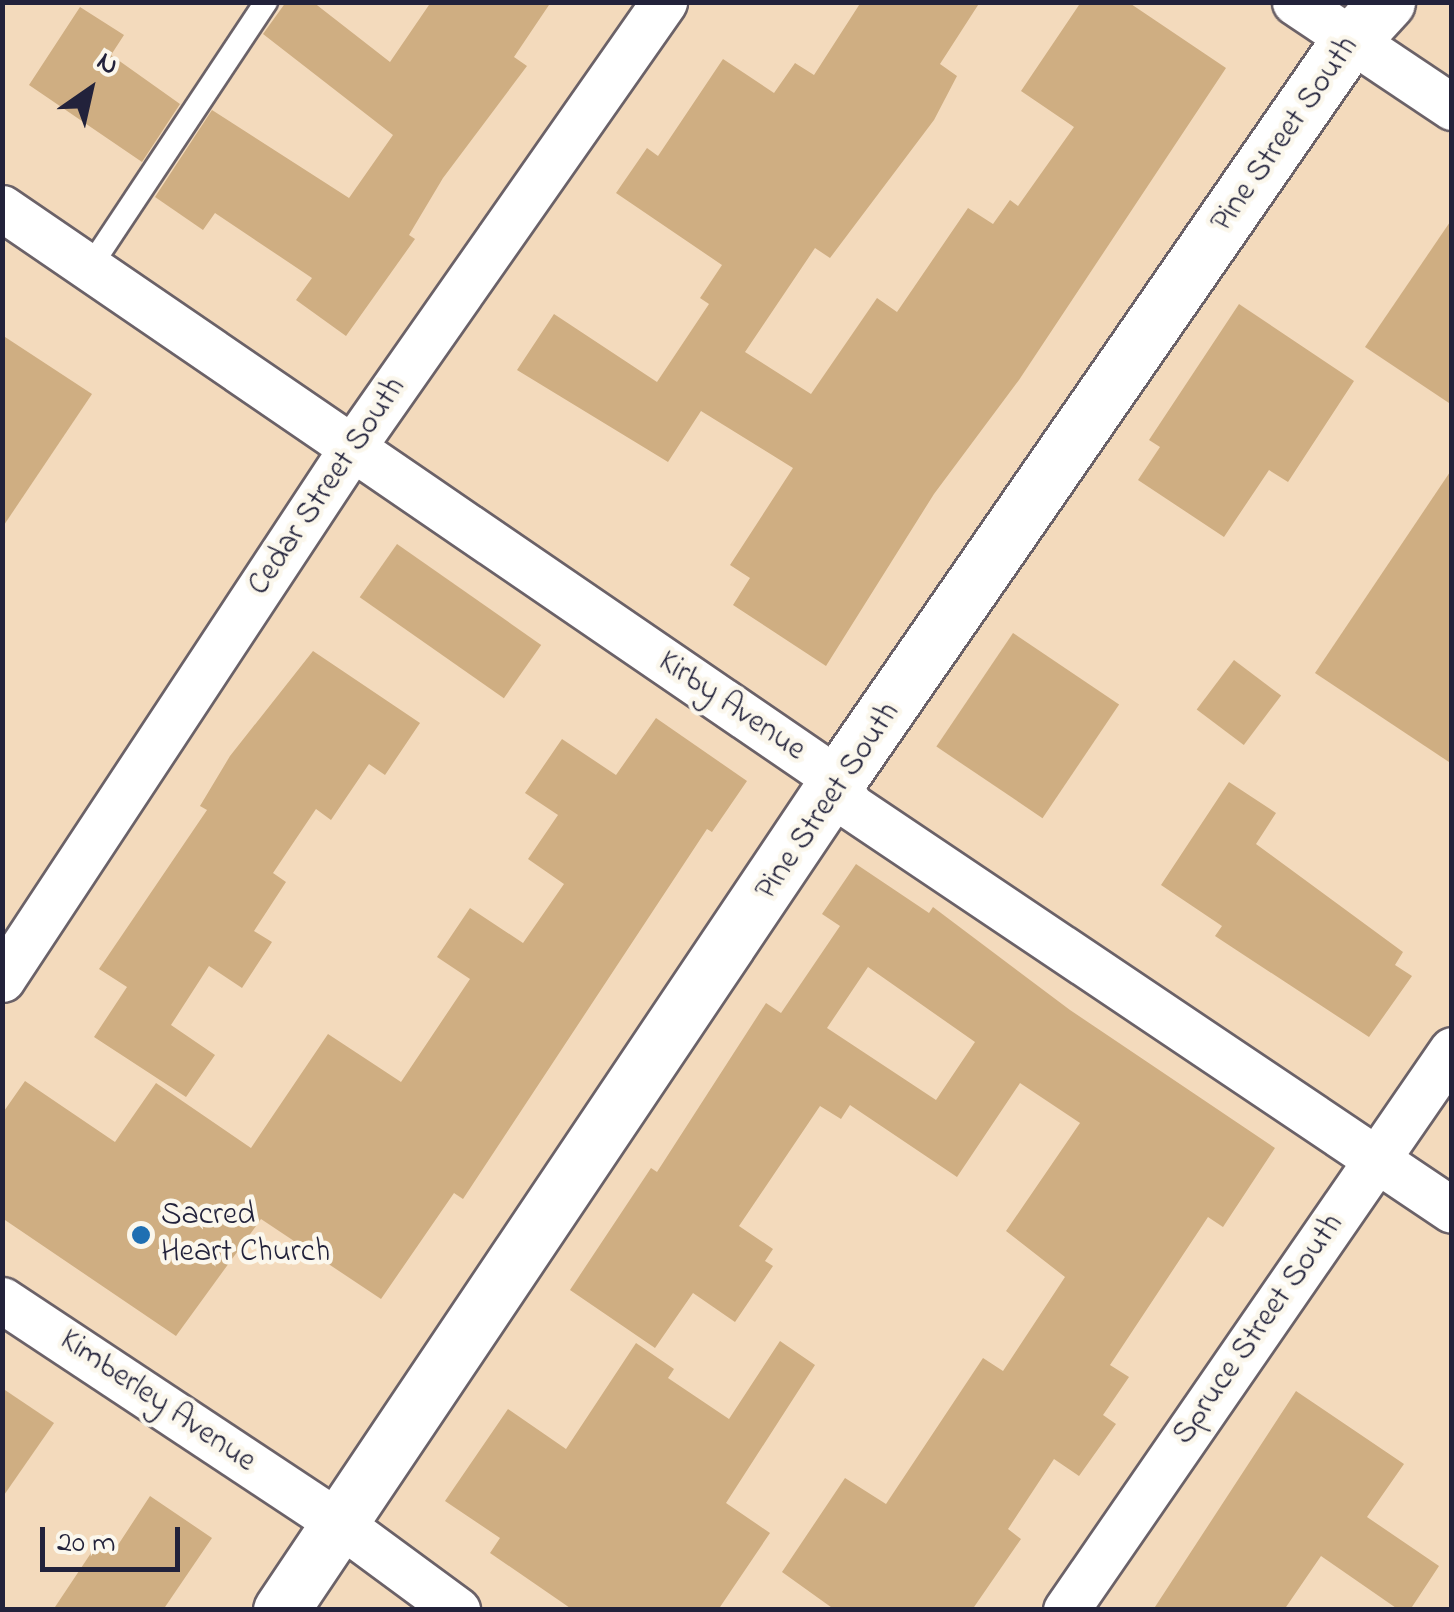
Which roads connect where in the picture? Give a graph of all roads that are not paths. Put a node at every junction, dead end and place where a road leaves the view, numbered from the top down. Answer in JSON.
{"nodes":[{"id":1,"x":266,"y":2,"type":"edge"},
{"id":2,"x":664,"y":2,"type":"edge"},
{"id":3,"x":1295,"y":2,"type":"edge"},
{"id":4,"x":1368,"y":21,"type":"edge"},
{"id":5,"x":1452,"y":107,"type":"edge"},
{"id":6,"x":2,"y":208,"type":"edge"},
{"id":7,"x":90,"y":267,"type":"junction"},
{"id":8,"x":354,"y":445,"type":"junction"},
{"id":9,"x":838,"y":780,"type":"junction"},
{"id":10,"x":2,"y":979,"type":"edge"},
{"id":11,"x":1452,"y":1050,"type":"edge"},
{"id":12,"x":1376,"y":1158,"type":"junction"},
{"id":13,"x":1452,"y":1210,"type":"edge"},
{"id":14,"x":2,"y":1300,"type":"edge"},
{"id":15,"x":339,"y":1523,"type":"junction"},
{"id":16,"x":281,"y":1610,"type":"edge"},
{"id":17,"x":456,"y":1610,"type":"edge"},
{"id":18,"x":1066,"y":1610,"type":"edge"}],
"edges":[{"from":1,"to":7,"type":"lane"},
{"from":2,"to":8,"type":"street","name":"Cedar Street South"},
{"from":3,"to":4,"type":"street"},
{"from":4,"to":5,"type":"street"},
{"from":4,"to":9,"type":"street","name":"Pine Street South"},
{"from":6,"to":7,"type":"street","name":"Kirby Avenue"},
{"from":7,"to":8,"type":"street","name":"Kirby Avenue"},
{"from":8,"to":9,"type":"street","name":"Kirby Avenue"},
{"from":8,"to":10,"type":"street","name":"Cedar Street South"},
{"from":9,"to":12,"type":"street","name":"Kirby Avenue"},
{"from":9,"to":15,"type":"street","name":"Pine Street South"},
{"from":11,"to":12,"type":"street","name":"Spruce Street South"},
{"from":12,"to":13,"type":"street","name":"Kirby Avenue"},
{"from":12,"to":18,"type":"street","name":"Spruce Street South"},
{"from":14,"to":15,"type":"street","name":"Kimberley Avenue"},
{"from":15,"to":16,"type":"street","name":"Pine Street South"},
{"from":15,"to":17,"type":"street","name":"Kimberley Avenue"}]}
